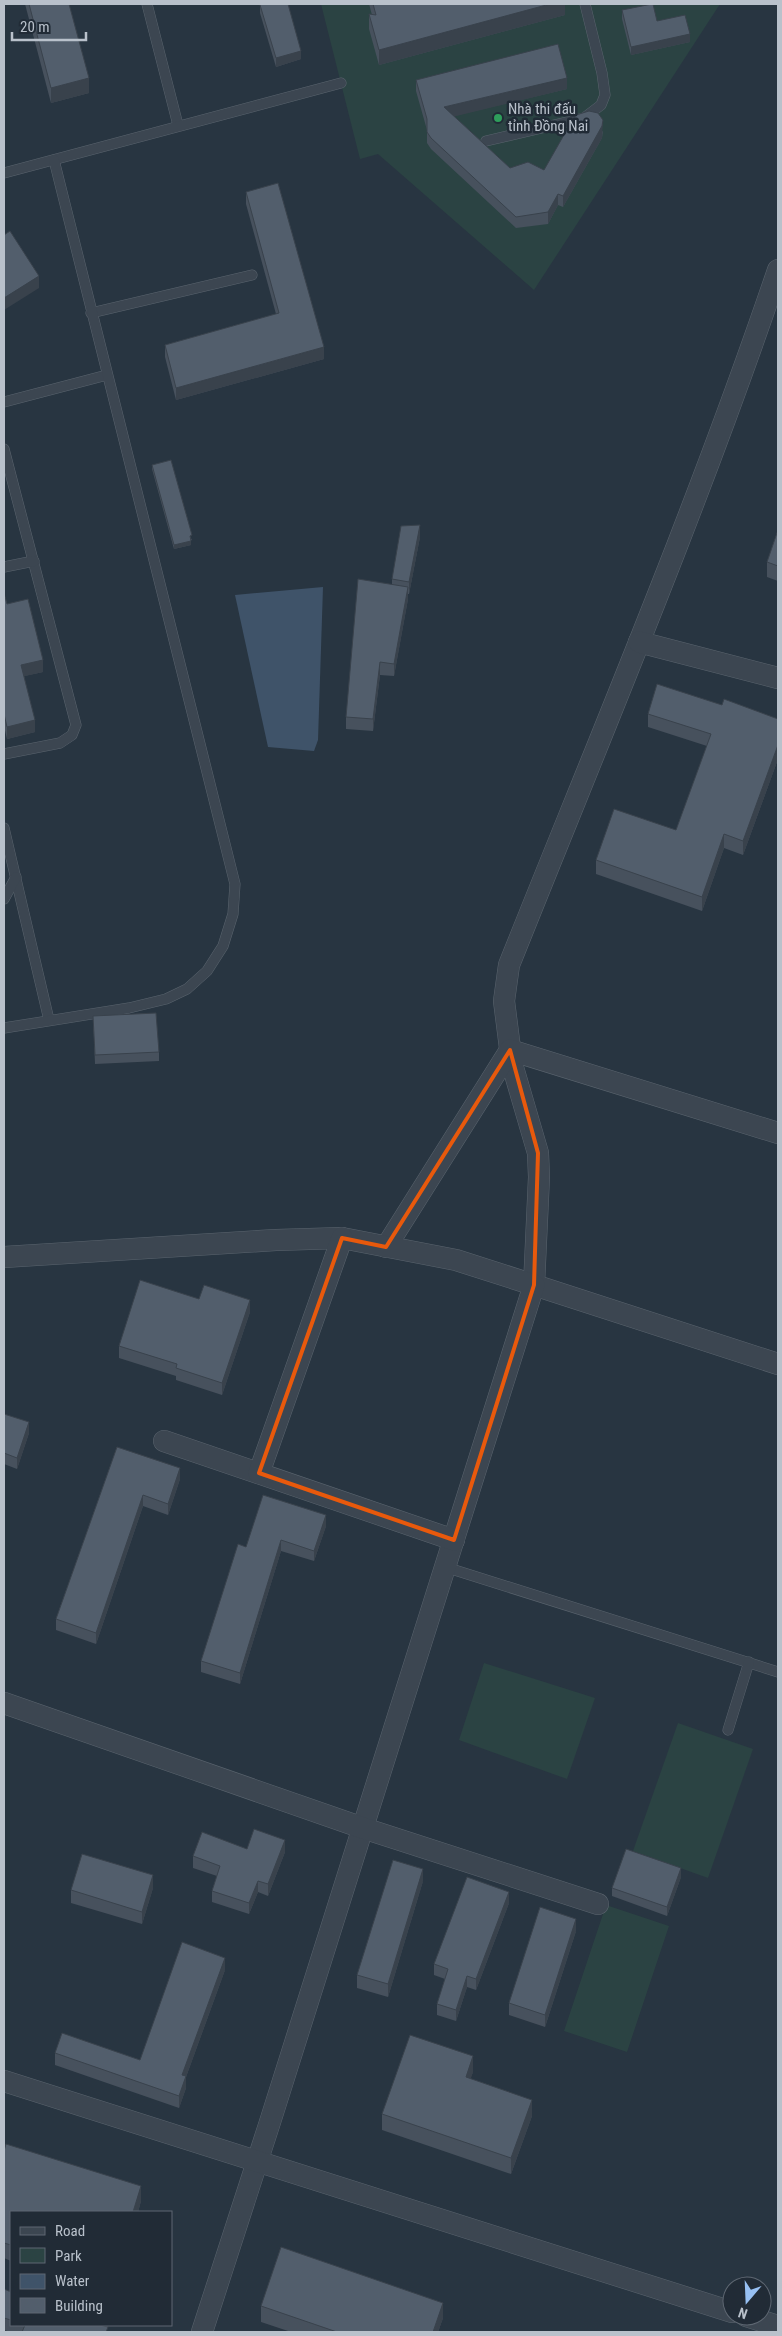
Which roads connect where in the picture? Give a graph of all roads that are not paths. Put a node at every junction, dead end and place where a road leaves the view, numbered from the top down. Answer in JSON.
{"nodes":[{"id":1,"x":147,"y":4,"type":"edge"},
{"id":2,"x":585,"y":4,"type":"edge"},
{"id":3,"x":341,"y":83,"type":"dead end"},
{"id":4,"x":178,"y":125,"type":"junction"},
{"id":5,"x":486,"y":141,"type":"dead end"},
{"id":6,"x":54,"y":160,"type":"junction"},
{"id":7,"x":4,"y":173,"type":"edge"},
{"id":8,"x":778,"y":270,"type":"edge"},
{"id":9,"x":252,"y":275,"type":"dead end"},
{"id":10,"x":91,"y":313,"type":"junction"},
{"id":11,"x":106,"y":375,"type":"junction"},
{"id":12,"x":4,"y":402,"type":"edge"},
{"id":13,"x":4,"y":449,"type":"edge"},
{"id":14,"x":34,"y":561,"type":"junction"},
{"id":15,"x":4,"y":566,"type":"edge"},
{"id":16,"x":639,"y":642,"type":"junction"},
{"id":17,"x":778,"y":678,"type":"edge"},
{"id":18,"x":4,"y":754,"type":"edge"},
{"id":19,"x":4,"y":828,"type":"edge"},
{"id":20,"x":16,"y":877,"type":"junction"},
{"id":21,"x":4,"y":899,"type":"edge"},
{"id":22,"x":49,"y":1020,"type":"junction"},
{"id":23,"x":4,"y":1028,"type":"edge"},
{"id":24,"x":510,"y":1050,"type":"junction"},
{"id":25,"x":778,"y":1134,"type":"edge"},
{"id":26,"x":342,"y":1238,"type":"junction"},
{"id":27,"x":386,"y":1247,"type":"junction"},
{"id":28,"x":4,"y":1257,"type":"edge"},
{"id":29,"x":534,"y":1285,"type":"junction"},
{"id":30,"x":778,"y":1364,"type":"edge"},
{"id":31,"x":164,"y":1442,"type":"dead end"},
{"id":32,"x":259,"y":1474,"type":"junction"},
{"id":33,"x":454,"y":1540,"type":"junction"},
{"id":34,"x":445,"y":1567,"type":"junction"},
{"id":35,"x":749,"y":1662,"type":"junction"},
{"id":36,"x":778,"y":1672,"type":"edge"},
{"id":37,"x":4,"y":1703,"type":"edge"},
{"id":38,"x":728,"y":1730,"type":"dead end"},
{"id":39,"x":363,"y":1828,"type":"junction"},
{"id":40,"x":598,"y":1904,"type":"dead end"},
{"id":41,"x":4,"y":2081,"type":"edge"},
{"id":42,"x":258,"y":2161,"type":"junction"},
{"id":43,"x":722,"y":2309,"type":"edge"},
{"id":44,"x":202,"y":2332,"type":"edge"}],
"edges":[{"from":1,"to":4,"type":"lane"},
{"from":2,"to":5,"type":"lane"},
{"from":3,"to":4,"type":"lane"},
{"from":4,"to":6,"type":"lane"},
{"from":6,"to":7,"type":"lane"},
{"from":6,"to":10,"type":"lane"},
{"from":8,"to":16,"type":"street"},
{"from":9,"to":10,"type":"lane"},
{"from":10,"to":11,"type":"lane"},
{"from":11,"to":12,"type":"lane"},
{"from":11,"to":22,"type":"lane"},
{"from":13,"to":14,"type":"lane"},
{"from":14,"to":15,"type":"lane"},
{"from":14,"to":18,"type":"lane"},
{"from":16,"to":17,"type":"street"},
{"from":16,"to":24,"type":"street"},
{"from":19,"to":20,"type":"lane"},
{"from":20,"to":21,"type":"lane"},
{"from":20,"to":22,"type":"lane"},
{"from":22,"to":23,"type":"lane"},
{"from":24,"to":25,"type":"street"},
{"from":24,"to":27,"type":"street"},
{"from":24,"to":29,"type":"street"},
{"from":26,"to":27,"type":"street"},
{"from":26,"to":28,"type":"street"},
{"from":26,"to":32,"type":"street"},
{"from":27,"to":29,"type":"street"},
{"from":29,"to":30,"type":"street"},
{"from":29,"to":33,"type":"street"},
{"from":31,"to":32,"type":"street"},
{"from":32,"to":33,"type":"street"},
{"from":33,"to":34,"type":"street"},
{"from":34,"to":35,"type":"lane"},
{"from":34,"to":39,"type":"street"},
{"from":35,"to":36,"type":"lane"},
{"from":35,"to":38,"type":"lane"},
{"from":37,"to":39,"type":"street"},
{"from":39,"to":40,"type":"street"},
{"from":39,"to":42,"type":"street"},
{"from":41,"to":42,"type":"street"},
{"from":42,"to":43,"type":"street"},
{"from":42,"to":44,"type":"street"}]}
